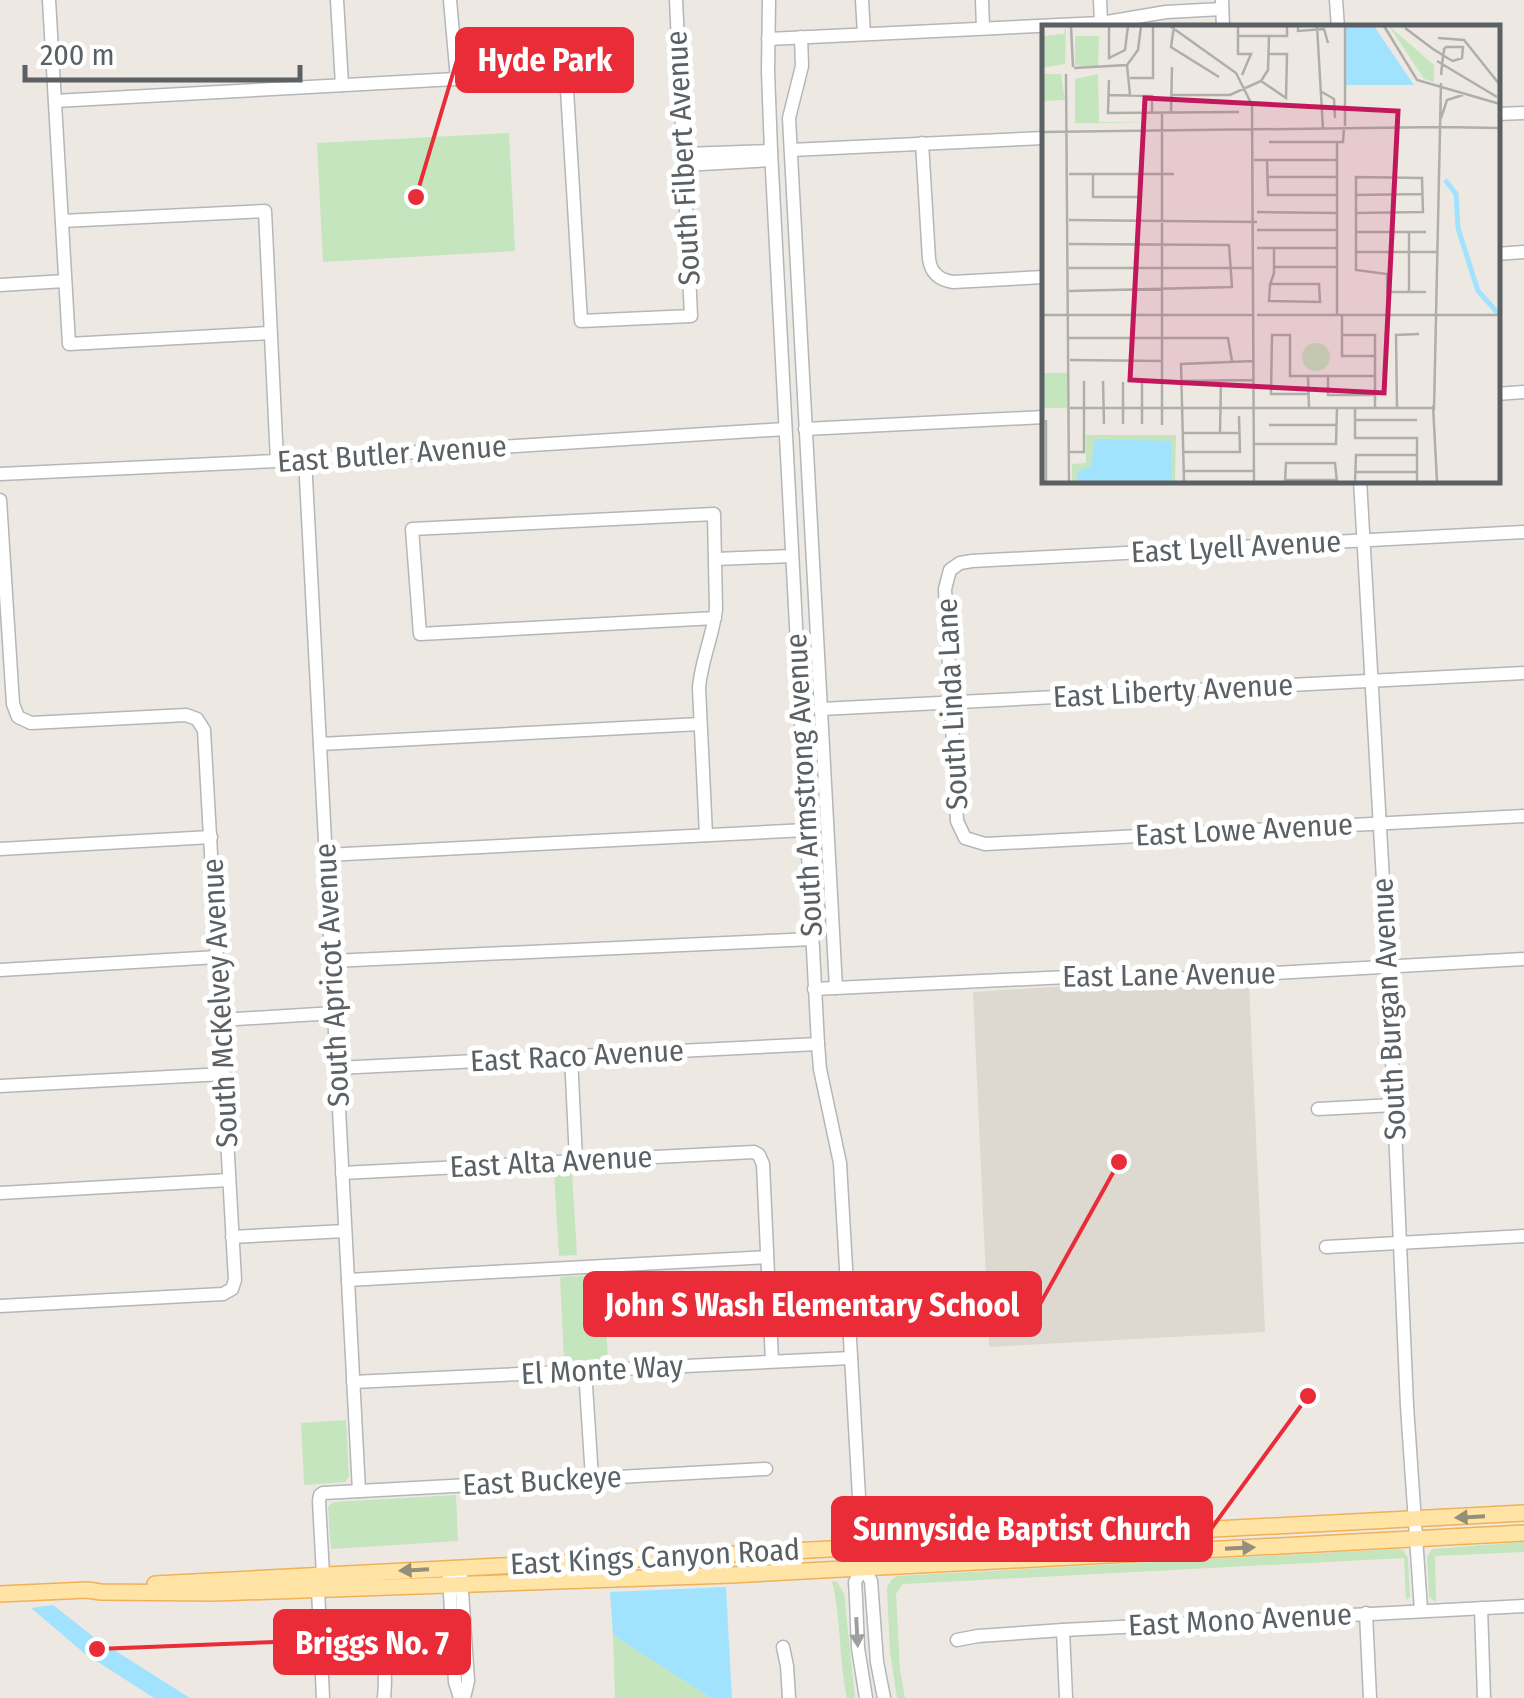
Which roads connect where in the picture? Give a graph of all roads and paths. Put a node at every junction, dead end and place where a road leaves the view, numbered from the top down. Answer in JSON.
{"nodes":[{"id":1,"x":49,"y":0,"type":"edge"},
{"id":2,"x":337,"y":0,"type":"edge"},
{"id":3,"x":450,"y":0,"type":"edge"},
{"id":4,"x":676,"y":0,"type":"edge"},
{"id":5,"x":769,"y":0,"type":"edge"},
{"id":6,"x":862,"y":0,"type":"edge"},
{"id":7,"x":982,"y":0,"type":"edge"},
{"id":8,"x":1100,"y":0,"type":"edge"},
{"id":9,"x":1336,"y":0,"type":"edge"},
{"id":10,"x":1222,"y":4,"type":"edge"},
{"id":11,"x":1101,"y":22,"type":"junction"},
{"id":12,"x":1338,"y":25,"type":"edge"},
{"id":13,"x":983,"y":28,"type":"junction"},
{"id":14,"x":864,"y":34,"type":"junction"},
{"id":15,"x":801,"y":38,"type":"junction"},
{"id":16,"x":768,"y":39,"type":"junction"},
{"id":17,"x":457,"y":78,"type":"junction"},
{"id":18,"x":342,"y":85,"type":"junction"},
{"id":19,"x":55,"y":101,"type":"junction"},
{"id":20,"x":1524,"y":113,"type":"edge"},
{"id":21,"x":1499,"y":114,"type":"edge"},
{"id":22,"x":1042,"y":138,"type":"edge"},
{"id":23,"x":922,"y":143,"type":"junction"},
{"id":24,"x":791,"y":150,"type":"junction"},
{"id":25,"x":771,"y":155,"type":"junction"},
{"id":26,"x":684,"y":160,"type":"junction"},
{"id":27,"x":62,"y":220,"type":"junction"},
{"id":28,"x":1524,"y":252,"type":"edge"},
{"id":29,"x":1499,"y":254,"type":"edge"},
{"id":30,"x":1042,"y":277,"type":"edge"},
{"id":31,"x":65,"y":282,"type":"junction"},
{"id":32,"x":0,"y":286,"type":"edge"},
{"id":33,"x":270,"y":333,"type":"junction"},
{"id":34,"x":1524,"y":392,"type":"edge"},
{"id":35,"x":1499,"y":394,"type":"edge"},
{"id":36,"x":1042,"y":417,"type":"edge"},
{"id":37,"x":785,"y":429,"type":"junction"},
{"id":38,"x":805,"y":429,"type":"junction"},
{"id":39,"x":305,"y":459,"type":"junction"},
{"id":40,"x":277,"y":461,"type":"junction"},
{"id":41,"x":0,"y":474,"type":"edge"},
{"id":42,"x":1360,"y":482,"type":"edge"},
{"id":43,"x":0,"y":500,"type":"edge"},
{"id":44,"x":1524,"y":532,"type":"edge"},
{"id":45,"x":1364,"y":541,"type":"junction"},
{"id":46,"x":792,"y":556,"type":"junction"},
{"id":47,"x":716,"y":559,"type":"junction"},
{"id":48,"x":950,"y":570,"type":"joint"},
{"id":49,"x":3,"y":605,"type":"edge"},
{"id":50,"x":715,"y":618,"type":"junction"},
{"id":51,"x":1524,"y":673,"type":"edge"},
{"id":52,"x":1372,"y":681,"type":"junction"},
{"id":53,"x":951,"y":702,"type":"junction"},
{"id":54,"x":821,"y":709,"type":"junction"},
{"id":55,"x":700,"y":724,"type":"junction"},
{"id":56,"x":320,"y":744,"type":"junction"},
{"id":57,"x":1524,"y":816,"type":"edge"},
{"id":58,"x":1380,"y":823,"type":"junction"},
{"id":59,"x":806,"y":830,"type":"junction"},
{"id":60,"x":706,"y":835,"type":"junction"},
{"id":61,"x":211,"y":838,"type":"junction"},
{"id":62,"x":965,"y":838,"type":"joint"},
{"id":63,"x":0,"y":848,"type":"edge"},
{"id":64,"x":326,"y":855,"type":"junction"},
{"id":65,"x":812,"y":938,"type":"junction"},
{"id":66,"x":217,"y":957,"type":"junction"},
{"id":67,"x":1524,"y":960,"type":"edge"},
{"id":68,"x":332,"y":961,"type":"junction"},
{"id":69,"x":1388,"y":967,"type":"junction"},
{"id":70,"x":0,"y":970,"type":"edge"},
{"id":71,"x":836,"y":988,"type":"junction"},
{"id":72,"x":814,"y":989,"type":"junction"},
{"id":73,"x":334,"y":1014,"type":"junction"},
{"id":74,"x":221,"y":1020,"type":"junction"},
{"id":75,"x":818,"y":1044,"type":"junction"},
{"id":76,"x":570,"y":1056,"type":"junction"},
{"id":77,"x":337,"y":1068,"type":"junction"},
{"id":78,"x":224,"y":1074,"type":"junction"},
{"id":79,"x":0,"y":1086,"type":"edge"},
{"id":80,"x":1394,"y":1105,"type":"junction"},
{"id":81,"x":1318,"y":1109,"type":"dead end"},
{"id":82,"x":576,"y":1160,"type":"junction"},
{"id":83,"x":342,"y":1173,"type":"junction"},
{"id":84,"x":230,"y":1180,"type":"junction"},
{"id":85,"x":0,"y":1193,"type":"edge"},
{"id":86,"x":346,"y":1231,"type":"junction"},
{"id":87,"x":1524,"y":1236,"type":"edge"},
{"id":88,"x":232,"y":1237,"type":"junction"},
{"id":89,"x":1399,"y":1242,"type":"junction"},
{"id":90,"x":1326,"y":1247,"type":"dead end"},
{"id":91,"x":768,"y":1258,"type":"junction"},
{"id":92,"x":348,"y":1280,"type":"junction"},
{"id":93,"x":0,"y":1306,"type":"edge"},
{"id":94,"x":851,"y":1358,"type":"junction"},
{"id":95,"x":772,"y":1361,"type":"junction"},
{"id":96,"x":585,"y":1370,"type":"junction"},
{"id":97,"x":353,"y":1382,"type":"junction"},
{"id":98,"x":766,"y":1469,"type":"dead end"},
{"id":99,"x":592,"y":1478,"type":"junction"},
{"id":100,"x":359,"y":1490,"type":"junction"},
{"id":101,"x":1524,"y":1514,"type":"edge"},
{"id":102,"x":1416,"y":1520,"type":"junction"},
{"id":103,"x":1524,"y":1532,"type":"edge"},
{"id":104,"x":1416,"y":1538,"type":"junction"},
{"id":105,"x":861,"y":1548,"type":"junction"},
{"id":106,"x":862,"y":1567,"type":"junction"},
{"id":107,"x":455,"y":1576,"type":"junction"},
{"id":108,"x":320,"y":1582,"type":"junction"},
{"id":109,"x":86,"y":1590,"type":"junction"},
{"id":110,"x":0,"y":1594,"type":"edge"},
{"id":111,"x":1524,"y":1606,"type":"edge"},
{"id":112,"x":1481,"y":1608,"type":"junction"},
{"id":113,"x":1420,"y":1610,"type":"junction"},
{"id":114,"x":1366,"y":1614,"type":"junction"},
{"id":115,"x":1063,"y":1630,"type":"junction"},
{"id":116,"x":378,"y":1638,"type":"dead end"},
{"id":117,"x":957,"y":1640,"type":"dead end"},
{"id":118,"x":782,"y":1647,"type":"dead end"},
{"id":119,"x":324,"y":1698,"type":"edge"},
{"id":120,"x":384,"y":1698,"type":"edge"},
{"id":121,"x":462,"y":1698,"type":"edge"},
{"id":122,"x":788,"y":1698,"type":"edge"},
{"id":123,"x":866,"y":1698,"type":"edge"},
{"id":124,"x":884,"y":1698,"type":"edge"},
{"id":125,"x":1066,"y":1698,"type":"edge"},
{"id":126,"x":1370,"y":1698,"type":"edge"},
{"id":127,"x":1484,"y":1698,"type":"edge"}],
"edges":[{"from":1,"to":19,"type":"street"},
{"from":2,"to":18,"type":"street"},
{"from":3,"to":17,"type":"street"},
{"from":4,"to":26,"type":"street","name":"South Filbert Avenue"},
{"from":5,"to":16,"type":"street","name":"South Armstrong Avenue"},
{"from":6,"to":14,"type":"street"},
{"from":7,"to":13,"type":"street"},
{"from":8,"to":11,"type":"street"},
{"from":9,"to":12,"type":"street"},
{"from":10,"to":11,"type":"street"},
{"from":11,"to":13,"type":"street"},
{"from":13,"to":14,"type":"street"},
{"from":14,"to":15,"type":"street"},
{"from":15,"to":16,"type":"street"},
{"from":15,"to":24,"type":"street","name":"South Armstrong Avenue"},
{"from":16,"to":25,"type":"street","name":"South Armstrong Avenue"},
{"from":17,"to":18,"type":"street"},
{"from":17,"to":26,"type":"street","name":"South Filbert Avenue"},
{"from":18,"to":19,"type":"street"},
{"from":19,"to":27,"type":"street"},
{"from":20,"to":21,"type":"street"},
{"from":22,"to":23,"type":"street"},
{"from":23,"to":24,"type":"street"},
{"from":23,"to":30,"type":"street"},
{"from":24,"to":38,"type":"street","name":"South Armstrong Avenue"},
{"from":25,"to":26,"type":"street"},
{"from":25,"to":37,"type":"street","name":"South Armstrong Avenue"},
{"from":27,"to":31,"type":"street"},
{"from":27,"to":33,"type":"street"},
{"from":28,"to":29,"type":"street"},
{"from":31,"to":32,"type":"street"},
{"from":31,"to":33,"type":"street"},
{"from":33,"to":40,"type":"street"},
{"from":34,"to":35,"type":"street"},
{"from":36,"to":38,"type":"street"},
{"from":37,"to":39,"type":"street","name":"East Butler Avenue"},
{"from":37,"to":46,"type":"street","name":"South Armstrong Avenue"},
{"from":38,"to":54,"type":"street","name":"South Armstrong Avenue"},
{"from":39,"to":40,"type":"street","name":"East Butler Avenue"},
{"from":39,"to":56,"type":"street","name":"South Apricot Avenue"},
{"from":40,"to":41,"type":"street","name":"East Butler Avenue"},
{"from":42,"to":45,"type":"street","name":"South Burgan Avenue"},
{"from":43,"to":49,"type":"street"},
{"from":44,"to":45,"type":"street","name":"East Lyell Avenue"},
{"from":45,"to":48,"type":"street","name":"East Lyell Avenue"},
{"from":45,"to":52,"type":"street","name":"South Burgan Avenue"},
{"from":46,"to":47,"type":"street"},
{"from":46,"to":59,"type":"street","name":"South Armstrong Avenue"},
{"from":47,"to":50,"type":"street"},
{"from":47,"to":50,"type":"street"},
{"from":48,"to":53,"type":"street","name":"South Linda Lane"},
{"from":49,"to":61,"type":"street","name":"South McKelvey Avenue"},
{"from":50,"to":55,"type":"street"},
{"from":51,"to":52,"type":"street","name":"East Liberty Avenue"},
{"from":52,"to":53,"type":"street","name":"East Liberty Avenue"},
{"from":52,"to":58,"type":"street","name":"South Burgan Avenue"},
{"from":53,"to":54,"type":"street","name":"East Liberty Avenue"},
{"from":53,"to":62,"type":"street","name":"South Linda Lane"},
{"from":54,"to":71,"type":"street","name":"South Armstrong Avenue"},
{"from":55,"to":56,"type":"street"},
{"from":55,"to":60,"type":"street"},
{"from":56,"to":64,"type":"street","name":"South Apricot Avenue"},
{"from":57,"to":58,"type":"street","name":"East Lowe Avenue"},
{"from":58,"to":62,"type":"street","name":"East Lowe Avenue"},
{"from":58,"to":69,"type":"street","name":"South Burgan Avenue"},
{"from":59,"to":60,"type":"street"},
{"from":59,"to":65,"type":"street","name":"South Armstrong Avenue"},
{"from":60,"to":64,"type":"street"},
{"from":61,"to":63,"type":"street"},
{"from":61,"to":66,"type":"street","name":"South McKelvey Avenue"},
{"from":64,"to":68,"type":"street","name":"South Apricot Avenue"},
{"from":65,"to":68,"type":"street"},
{"from":65,"to":72,"type":"street","name":"South Armstrong Avenue"},
{"from":66,"to":70,"type":"street"},
{"from":66,"to":74,"type":"street","name":"South McKelvey Avenue"},
{"from":67,"to":69,"type":"street","name":"East Lane Avenue"},
{"from":68,"to":73,"type":"street","name":"South Apricot Avenue"},
{"from":69,"to":71,"type":"street","name":"East Lane Avenue"},
{"from":69,"to":80,"type":"street","name":"South Burgan Avenue"},
{"from":71,"to":72,"type":"street","name":"East Lane Avenue"},
{"from":72,"to":75,"type":"street","name":"South Armstrong Avenue"},
{"from":73,"to":74,"type":"street"},
{"from":73,"to":77,"type":"street","name":"South Apricot Avenue"},
{"from":74,"to":78,"type":"street","name":"South McKelvey Avenue"},
{"from":75,"to":76,"type":"street","name":"East Raco Avenue"},
{"from":75,"to":94,"type":"street","name":"South Armstrong Avenue"},
{"from":76,"to":77,"type":"street","name":"East Raco Avenue"},
{"from":76,"to":82,"type":"street"},
{"from":77,"to":83,"type":"street","name":"South Apricot Avenue"},
{"from":78,"to":79,"type":"street"},
{"from":78,"to":84,"type":"street","name":"South McKelvey Avenue"},
{"from":80,"to":81,"type":"street"},
{"from":80,"to":89,"type":"street","name":"South Burgan Avenue"},
{"from":82,"to":83,"type":"street","name":"East Alta Avenue"},
{"from":82,"to":91,"type":"street","name":"East Alta Avenue"},
{"from":83,"to":86,"type":"street","name":"South Apricot Avenue"},
{"from":84,"to":85,"type":"street"},
{"from":84,"to":88,"type":"street","name":"South McKelvey Avenue"},
{"from":86,"to":88,"type":"street"},
{"from":86,"to":92,"type":"street","name":"South Apricot Avenue"},
{"from":87,"to":89,"type":"street"},
{"from":88,"to":93,"type":"street","name":"South McKelvey Avenue"},
{"from":89,"to":90,"type":"street"},
{"from":89,"to":102,"type":"street","name":"South Burgan Avenue"},
{"from":91,"to":92,"type":"street"},
{"from":91,"to":95,"type":"street"},
{"from":92,"to":97,"type":"street","name":"South Apricot Avenue"},
{"from":94,"to":95,"type":"street","name":"El Monte Way"},
{"from":94,"to":105,"type":"street","name":"South Armstrong Avenue"},
{"from":95,"to":96,"type":"street","name":"El Monte Way"},
{"from":96,"to":97,"type":"street","name":"El Monte Way"},
{"from":96,"to":99,"type":"street"},
{"from":97,"to":100,"type":"street","name":"South Apricot Avenue"},
{"from":98,"to":99,"type":"street","name":"East Buckeye"},
{"from":99,"to":100,"type":"street","name":"East Buckeye"},
{"from":100,"to":108,"type":"street","name":"East Buckeye"},
{"from":101,"to":102,"type":"main road","name":"East Kings Canyon Road","one_way":true},
{"from":102,"to":104,"type":"street","name":"South Burgan Avenue"},
{"from":102,"to":105,"type":"main road","name":"East Kings Canyon Road"},
{"from":103,"to":104,"type":"main road","name":"East Kings Canyon Road"},
{"from":106,"to":104,"type":"main road","name":"East Kings Canyon Road","one_way":true},
{"from":104,"to":113,"type":"street","name":"South Burgan Avenue"},
{"from":105,"to":106,"type":"street","name":"South Armstrong Avenue"},
{"from":105,"to":107,"type":"main road","name":"East Kings Canyon Road"},
{"from":106,"to":107,"type":"main road","name":"East Kings Canyon Road"},
{"from":106,"to":123,"type":"street","one_way":true},
{"from":106,"to":124,"type":"street"},
{"from":107,"to":108,"type":"main road","name":"East Kings Canyon Road"},
{"from":107,"to":121,"type":"street"},
{"from":108,"to":109,"type":"main road","name":"East Kings Canyon Road"},
{"from":108,"to":109,"type":"main road","name":"East Kings Canyon Road"},
{"from":108,"to":119,"type":"street"},
{"from":109,"to":110,"type":"main road","name":"East Kings Canyon Road"},
{"from":111,"to":112,"type":"street","name":"East Mono Avenue"},
{"from":112,"to":113,"type":"street","name":"East Mono Avenue"},
{"from":112,"to":127,"type":"street"},
{"from":113,"to":114,"type":"street","name":"East Mono Avenue"},
{"from":114,"to":115,"type":"street","name":"East Mono Avenue"},
{"from":114,"to":126,"type":"street"},
{"from":115,"to":117,"type":"street","name":"East Mono Avenue"},
{"from":115,"to":125,"type":"street"},
{"from":116,"to":120,"type":"street"},
{"from":118,"to":122,"type":"street"}]}
